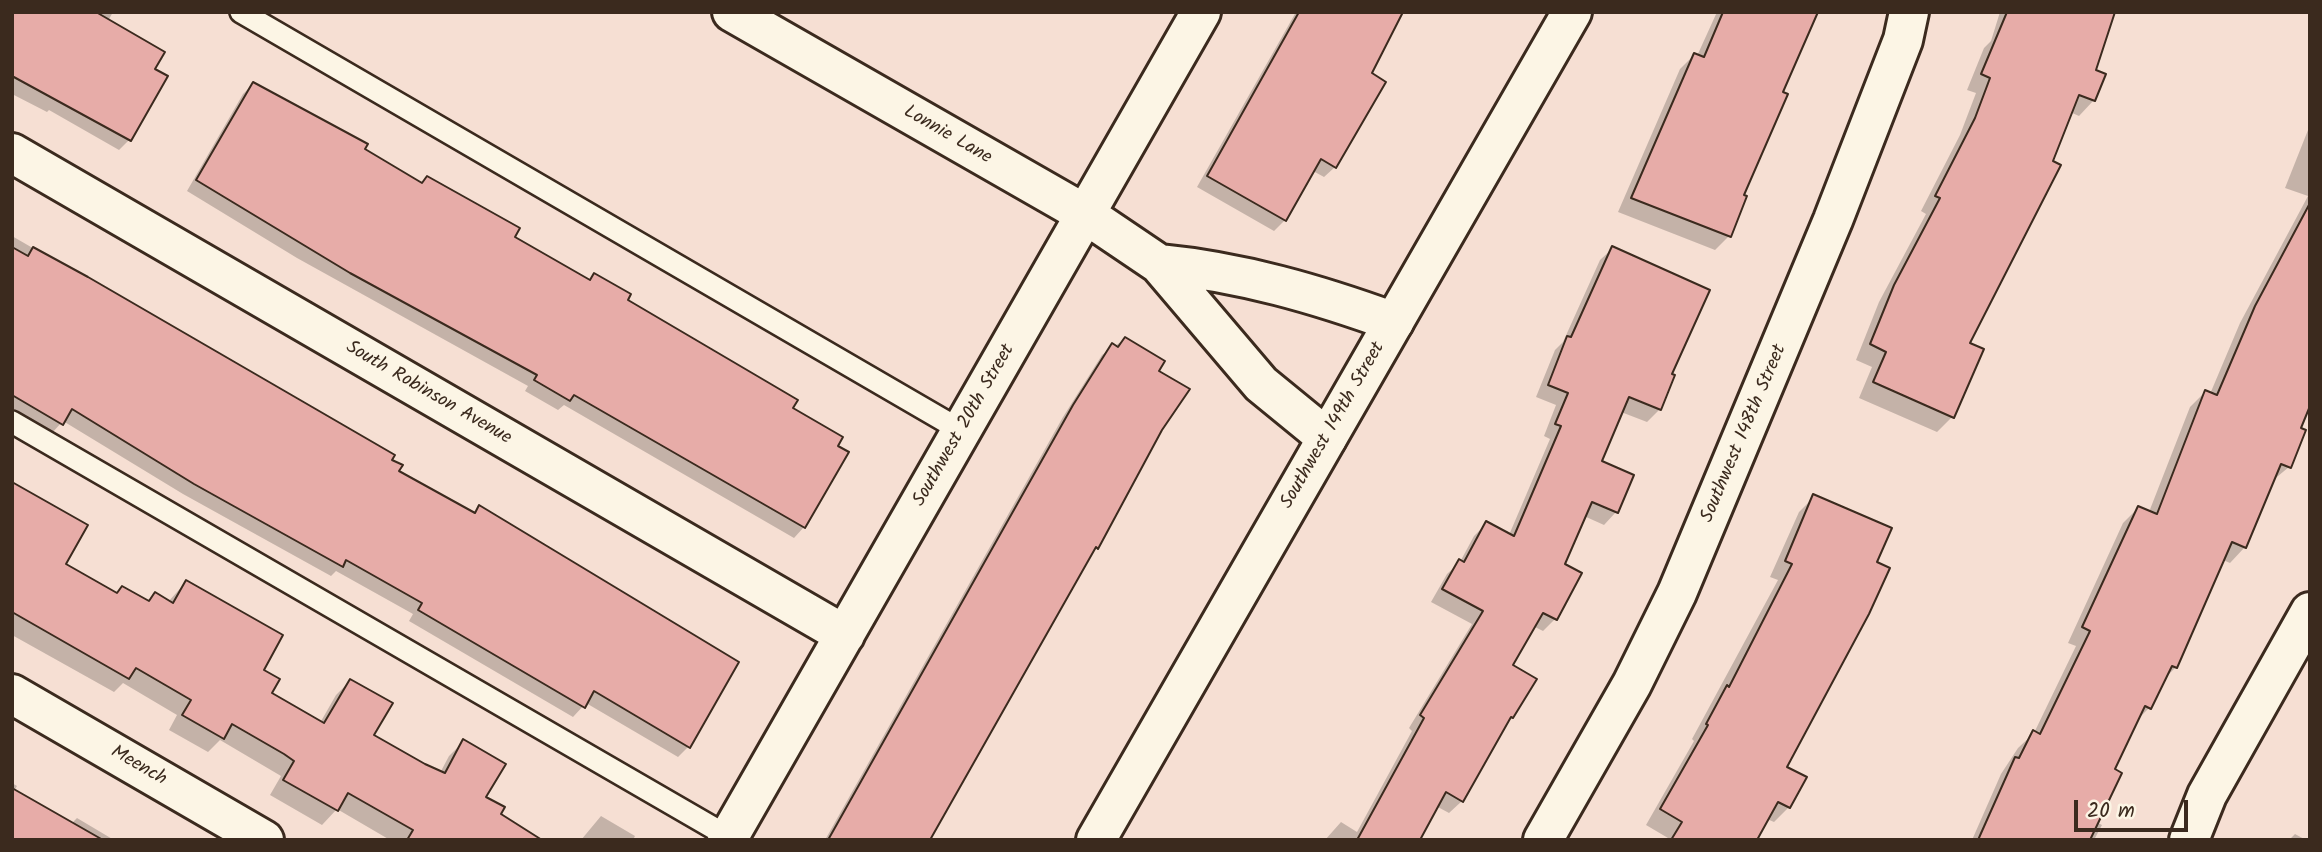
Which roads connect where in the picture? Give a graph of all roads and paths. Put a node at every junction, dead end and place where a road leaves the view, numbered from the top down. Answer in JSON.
{"nodes":[{"id":1,"x":241,"y":12,"type":"edge"},
{"id":2,"x":732,"y":12,"type":"edge"},
{"id":3,"x":1202,"y":12,"type":"edge"},
{"id":4,"x":1572,"y":12,"type":"edge"},
{"id":5,"x":1909,"y":12,"type":"edge"},
{"id":6,"x":12,"y":153,"type":"edge"},
{"id":7,"x":1085,"y":214,"type":"junction"},
{"id":8,"x":1159,"y":264,"type":"junction"},
{"id":9,"x":1394,"y":322,"type":"junction"},
{"id":10,"x":12,"y":422,"type":"edge"},
{"id":11,"x":962,"y":431,"type":"junction"},
{"id":12,"x":1327,"y":438,"type":"junction"},
{"id":13,"x":2310,"y":612,"type":"edge"},
{"id":14,"x":845,"y":635,"type":"junction"},
{"id":15,"x":12,"y":694,"type":"edge"},
{"id":16,"x":728,"y":839,"type":"edge"},
{"id":17,"x":264,"y":840,"type":"edge"},
{"id":18,"x":1096,"y":840,"type":"edge"},
{"id":19,"x":1544,"y":840,"type":"edge"},
{"id":20,"x":2189,"y":840,"type":"edge"}],
"edges":[{"from":1,"to":11,"type":"lane"},
{"from":2,"to":7,"type":"street","name":"Lonnie Lane"},
{"from":3,"to":7,"type":"street","name":"Southwest 20th Street"},
{"from":4,"to":9,"type":"street","name":"Southwest 149th Street"},
{"from":5,"to":19,"type":"street","name":"Southwest 148th Street"},
{"from":6,"to":14,"type":"street","name":"South Robinson Avenue"},
{"from":7,"to":8,"type":"street","name":"Lonnie Lane"},
{"from":7,"to":11,"type":"street","name":"Southwest 20th Street"},
{"from":8,"to":9,"type":"street","name":"Lonnie Lane"},
{"from":8,"to":12,"type":"street","name":"Lonnie Lane"},
{"from":9,"to":12,"type":"street","name":"Southwest 149th Street"},
{"from":10,"to":16,"type":"lane"},
{"from":11,"to":14,"type":"street","name":"Southwest 20th Street"},
{"from":12,"to":18,"type":"street","name":"Southwest 149th Street"},
{"from":13,"to":20,"type":"street"},
{"from":14,"to":16,"type":"street","name":"Southwest 20th Street"},
{"from":15,"to":17,"type":"street","name":"Meench"}]}
